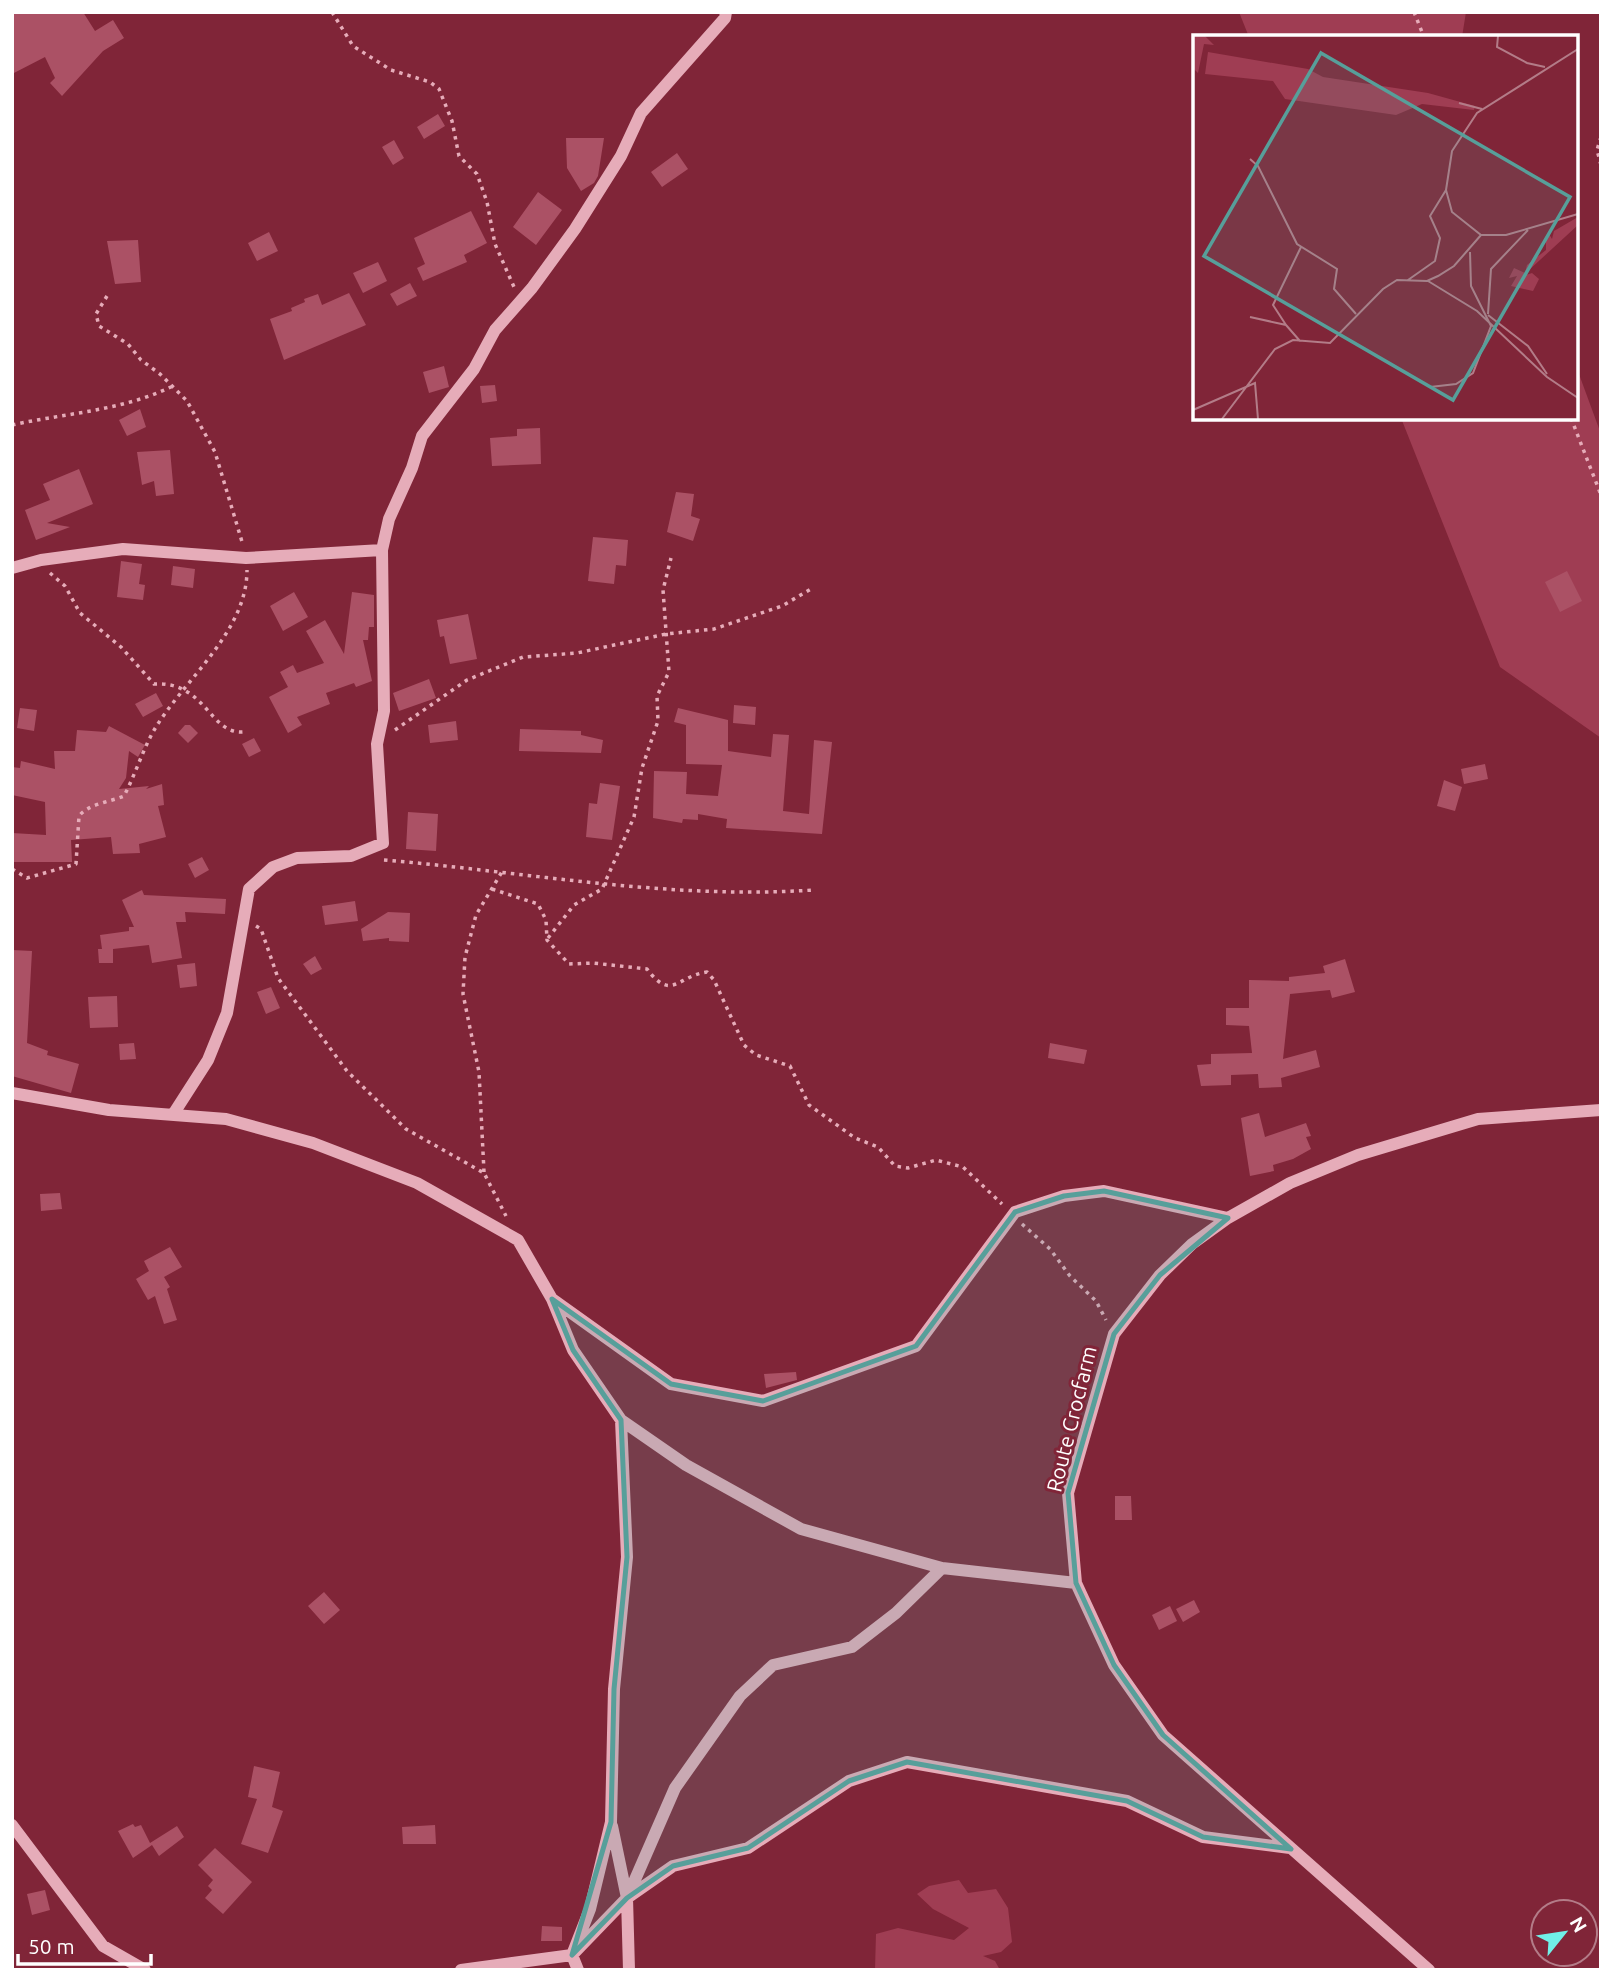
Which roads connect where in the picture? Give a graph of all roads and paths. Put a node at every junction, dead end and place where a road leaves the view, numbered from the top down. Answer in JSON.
{"nodes":[{"id":1,"x":332,"y":12,"type":"edge"},
{"id":2,"x":726,"y":12,"type":"edge"},
{"id":3,"x":1414,"y":12,"type":"edge"},
{"id":4,"x":1423,"y":35,"type":"edge"},
{"id":5,"x":1601,"y":137,"type":"edge"},
{"id":6,"x":1601,"y":166,"type":"edge"},
{"id":7,"x":532,"y":288,"type":"junction"},
{"id":8,"x":107,"y":296,"type":"dead end"},
{"id":9,"x":173,"y":386,"type":"junction"},
{"id":10,"x":1573,"y":420,"type":"edge"},
{"id":11,"x":12,"y":425,"type":"edge"},
{"id":12,"x":1601,"y":495,"type":"edge"},
{"id":13,"x":382,"y":550,"type":"junction"},
{"id":14,"x":246,"y":558,"type":"junction"},
{"id":15,"x":671,"y":558,"type":"dead end"},
{"id":16,"x":41,"y":560,"type":"junction"},
{"id":17,"x":12,"y":568,"type":"edge"},
{"id":18,"x":811,"y":589,"type":"dead end"},
{"id":19,"x":666,"y":634,"type":"junction"},
{"id":20,"x":184,"y":687,"type":"junction"},
{"id":21,"x":243,"y":733,"type":"dead end"},
{"id":22,"x":377,"y":744,"type":"junction"},
{"id":23,"x":379,"y":859,"type":"dead end"},
{"id":24,"x":12,"y":869,"type":"edge"},
{"id":25,"x":503,"y":870,"type":"junction"},
{"id":26,"x":604,"y":886,"type":"junction"},
{"id":27,"x":492,"y":889,"type":"junction"},
{"id":28,"x":813,"y":890,"type":"dead end"},
{"id":29,"x":244,"y":927,"type":"junction"},
{"id":30,"x":547,"y":940,"type":"junction"},
{"id":31,"x":12,"y":1093,"type":"edge"},
{"id":32,"x":1601,"y":1110,"type":"edge"},
{"id":33,"x":174,"y":1113,"type":"junction"},
{"id":34,"x":484,"y":1173,"type":"junction"},
{"id":35,"x":1015,"y":1212,"type":"junction"},
{"id":36,"x":1227,"y":1218,"type":"junction"},
{"id":37,"x":518,"y":1240,"type":"junction"},
{"id":38,"x":552,"y":1299,"type":"junction"},
{"id":39,"x":1114,"y":1334,"type":"junction"},
{"id":40,"x":621,"y":1420,"type":"junction"},
{"id":41,"x":942,"y":1568,"type":"junction"},
{"id":42,"x":1076,"y":1583,"type":"junction"},
{"id":43,"x":611,"y":1822,"type":"junction"},
{"id":44,"x":12,"y":1825,"type":"edge"},
{"id":45,"x":1292,"y":1849,"type":"junction"},
{"id":46,"x":627,"y":1898,"type":"junction"},
{"id":47,"x":572,"y":1955,"type":"junction"},
{"id":48,"x":145,"y":1970,"type":"edge"},
{"id":49,"x":461,"y":1970,"type":"edge"},
{"id":50,"x":578,"y":1970,"type":"edge"},
{"id":51,"x":629,"y":1970,"type":"edge"},
{"id":52,"x":1429,"y":1970,"type":"edge"}],
"edges":[{"from":1,"to":7,"type":"path"},
{"from":2,"to":7,"type":"street"},
{"from":3,"to":4,"type":"path"},
{"from":5,"to":6,"type":"path"},
{"from":7,"to":13,"type":"street"},
{"from":8,"to":9,"type":"path"},
{"from":9,"to":11,"type":"path"},
{"from":9,"to":14,"type":"path"},
{"from":10,"to":12,"type":"path"},
{"from":13,"to":14,"type":"street"},
{"from":13,"to":22,"type":"street"},
{"from":14,"to":16,"type":"street"},
{"from":14,"to":20,"type":"path"},
{"from":15,"to":19,"type":"path"},
{"from":16,"to":17,"type":"street"},
{"from":16,"to":20,"type":"path"},
{"from":18,"to":19,"type":"path"},
{"from":19,"to":22,"type":"path"},
{"from":19,"to":26,"type":"path"},
{"from":20,"to":21,"type":"path"},
{"from":20,"to":24,"type":"path"},
{"from":22,"to":29,"type":"street"},
{"from":23,"to":25,"type":"path"},
{"from":25,"to":26,"type":"path"},
{"from":25,"to":27,"type":"path"},
{"from":26,"to":28,"type":"path"},
{"from":26,"to":30,"type":"path"},
{"from":27,"to":30,"type":"path"},
{"from":27,"to":34,"type":"path"},
{"from":29,"to":33,"type":"street"},
{"from":29,"to":34,"type":"path"},
{"from":30,"to":35,"type":"path"},
{"from":31,"to":33,"type":"street"},
{"from":32,"to":36,"type":"street","name":"Route Crocfarm"},
{"from":33,"to":37,"type":"street"},
{"from":34,"to":37,"type":"path"},
{"from":35,"to":36,"type":"street"},
{"from":35,"to":38,"type":"street"},
{"from":35,"to":39,"type":"path"},
{"from":36,"to":39,"type":"street","name":"Route Crocfarm"},
{"from":37,"to":38,"type":"street"},
{"from":38,"to":40,"type":"street"},
{"from":39,"to":42,"type":"street","name":"Route Crocfarm"},
{"from":40,"to":41,"type":"street"},
{"from":40,"to":43,"type":"street"},
{"from":41,"to":42,"type":"street"},
{"from":41,"to":46,"type":"street"},
{"from":42,"to":45,"type":"street","name":"Route Crocfarm"},
{"from":43,"to":46,"type":"street"},
{"from":43,"to":47,"type":"street"},
{"from":44,"to":48,"type":"street"},
{"from":45,"to":46,"type":"street"},
{"from":45,"to":52,"type":"street","name":"Route Crocfarm"},
{"from":46,"to":47,"type":"street"},
{"from":46,"to":51,"type":"street"},
{"from":47,"to":49,"type":"street"},
{"from":47,"to":50,"type":"street"}]}
